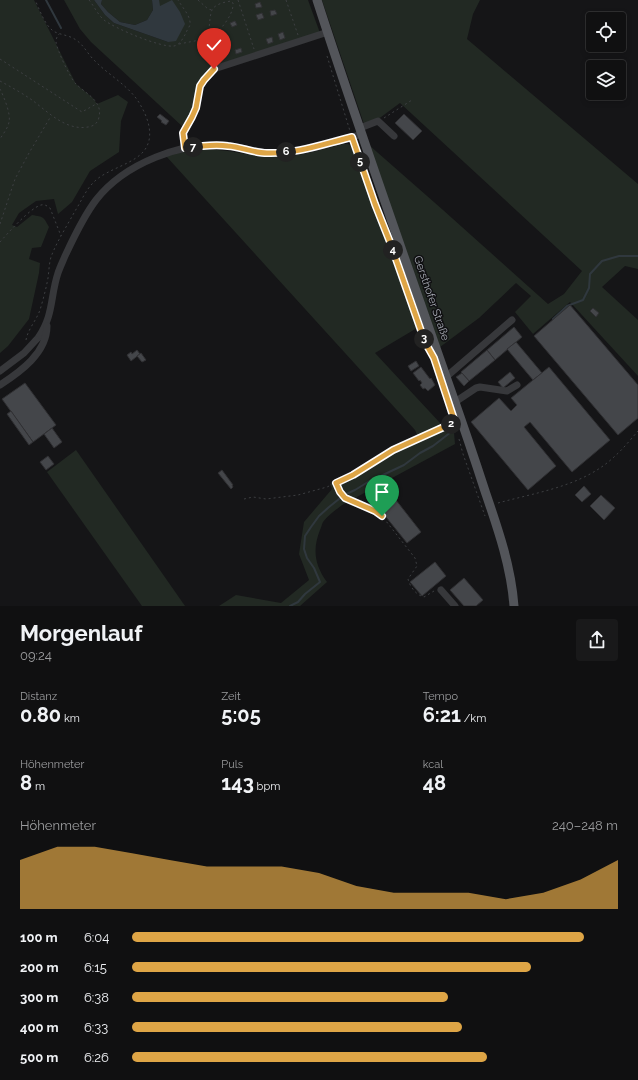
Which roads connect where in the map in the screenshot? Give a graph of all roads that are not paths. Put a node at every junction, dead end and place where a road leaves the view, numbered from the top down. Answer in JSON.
{"nodes":[{"id":1,"x":317,"y":0,"type":"edge"},
{"id":2,"x":328,"y":32,"type":"junction"},
{"id":3,"x":361,"y":131,"type":"junction"},
{"id":4,"x":394,"y":136,"type":"dead end"},
{"id":5,"x":185,"y":148,"type":"junction"},
{"id":6,"x":512,"y":320,"type":"dead end"},
{"id":7,"x":48,"y":322,"type":"junction"},
{"id":8,"x":0,"y":371,"type":"edge"},
{"id":9,"x":446,"y":377,"type":"junction"},
{"id":10,"x":517,"y":384,"type":"dead end"},
{"id":11,"x":0,"y":386,"type":"edge"},
{"id":12,"x":455,"y":402,"type":"junction"},
{"id":13,"x":441,"y":590,"type":"road end"},
{"id":14,"x":455,"y":606,"type":"edge"},
{"id":15,"x":514,"y":606,"type":"edge"}],
"edges":[{"from":1,"to":2,"type":"main road","name":"Gersthofer Straße"},
{"from":2,"to":3,"type":"main road","name":"Gersthofer Straße"},
{"from":2,"to":5,"type":"street"},
{"from":3,"to":4,"type":"street"},
{"from":3,"to":5,"type":"street"},
{"from":3,"to":9,"type":"main road","name":"Gersthofer Straße"},
{"from":5,"to":7,"type":"street"},
{"from":6,"to":9,"type":"street"},
{"from":7,"to":8,"type":"street"},
{"from":7,"to":11,"type":"street"},
{"from":9,"to":12,"type":"main road","name":"Gersthofer Straße"},
{"from":10,"to":12,"type":"street"},
{"from":12,"to":15,"type":"main road","name":"Gersthofer Straße"},
{"from":13,"to":14,"type":"street"}]}
